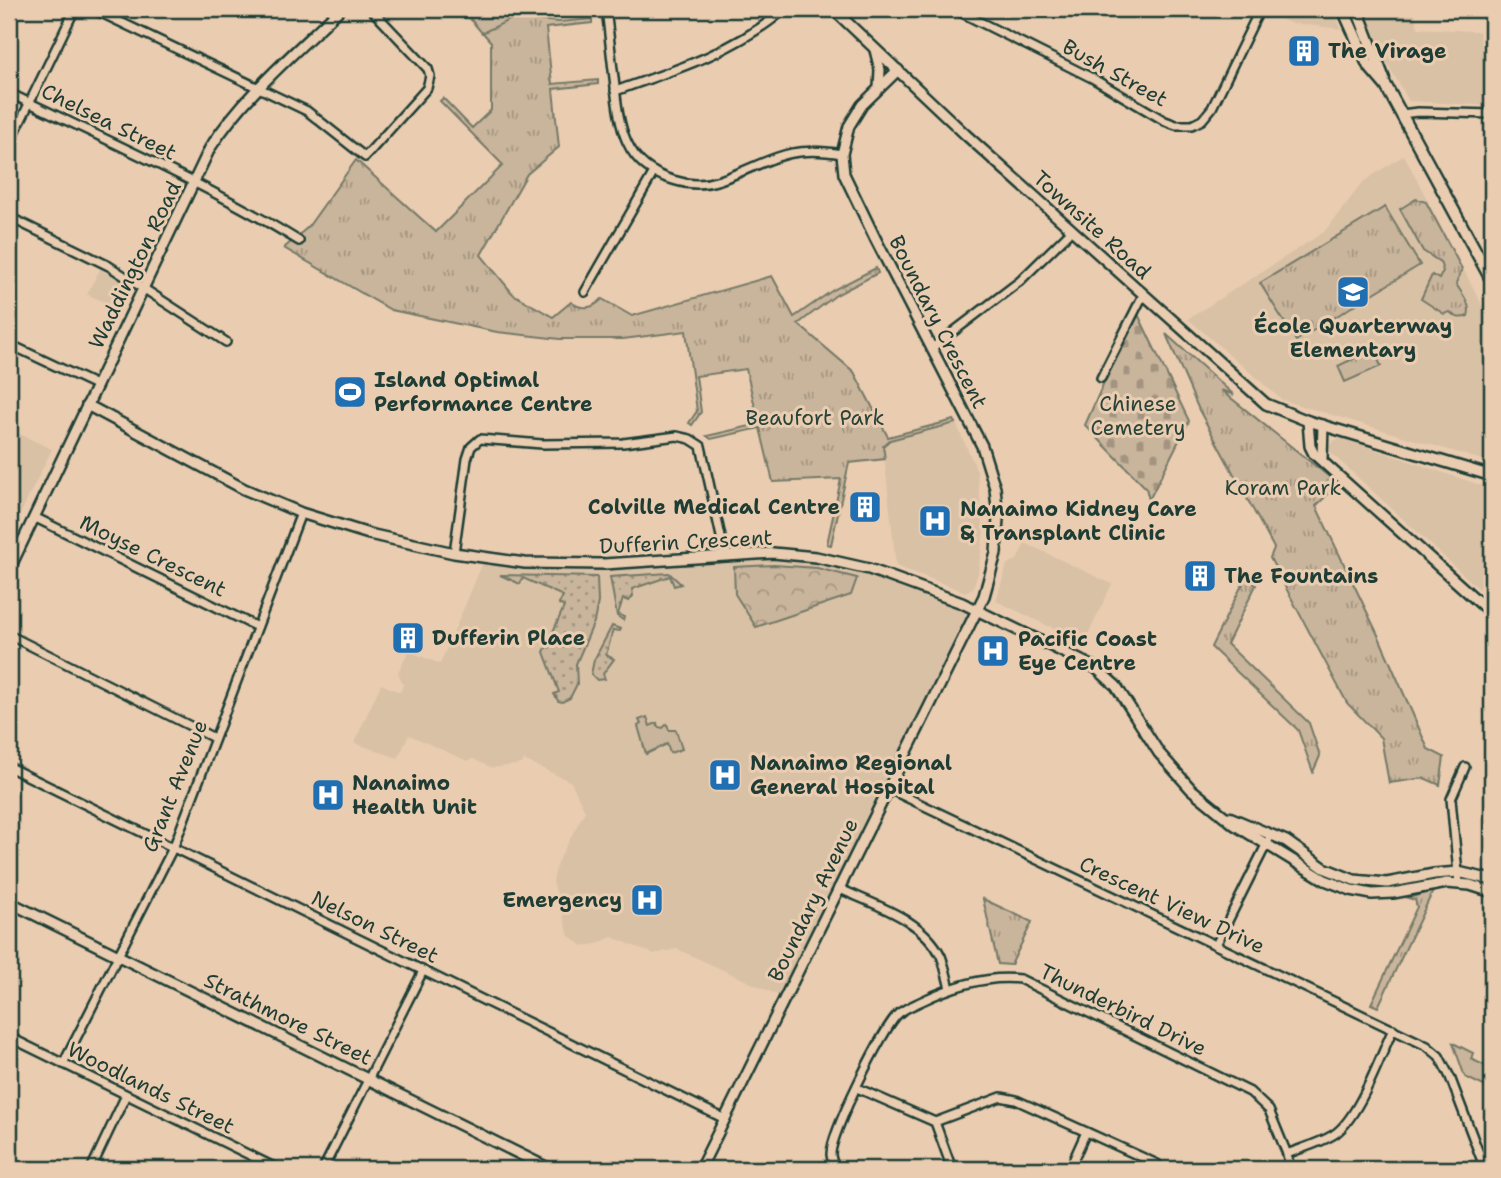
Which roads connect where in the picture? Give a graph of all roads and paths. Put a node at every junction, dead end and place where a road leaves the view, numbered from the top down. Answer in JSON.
{"nodes":[{"id":1,"x":75,"y":9,"type":"edge"},
{"id":2,"x":93,"y":9,"type":"edge"},
{"id":3,"x":340,"y":9,"type":"edge"},
{"id":4,"x":371,"y":9,"type":"edge"},
{"id":5,"x":606,"y":9,"type":"edge"},
{"id":6,"x":785,"y":9,"type":"edge"},
{"id":7,"x":833,"y":9,"type":"edge"},
{"id":8,"x":954,"y":9,"type":"edge"},
{"id":9,"x":1243,"y":9,"type":"edge"},
{"id":10,"x":1343,"y":9,"type":"edge"},
{"id":11,"x":1357,"y":9,"type":"edge"},
{"id":12,"x":1258,"y":12,"type":"edge"},
{"id":13,"x":875,"y":48,"type":"junction"},
{"id":14,"x":898,"y":69,"type":"junction"},
{"id":15,"x":1386,"y":86,"type":"junction"},
{"id":16,"x":258,"y":88,"type":"junction"},
{"id":17,"x":878,"y":89,"type":"junction"},
{"id":18,"x":615,"y":91,"type":"junction"},
{"id":19,"x":9,"y":93,"type":"edge"},
{"id":20,"x":29,"y":103,"type":"junction"},
{"id":21,"x":1401,"y":114,"type":"junction"},
{"id":22,"x":1492,"y":114,"type":"edge"},
{"id":23,"x":9,"y":145,"type":"edge"},
{"id":24,"x":842,"y":154,"type":"junction"},
{"id":25,"x":654,"y":172,"type":"junction"},
{"id":26,"x":193,"y":183,"type":"junction"},
{"id":27,"x":9,"y":217,"type":"edge"},
{"id":28,"x":1071,"y":231,"type":"junction"},
{"id":29,"x":299,"y":241,"type":"dead end"},
{"id":30,"x":1492,"y":281,"type":"edge"},
{"id":31,"x":143,"y":287,"type":"junction"},
{"id":32,"x":585,"y":292,"type":"dead end"},
{"id":33,"x":1143,"y":295,"type":"junction"},
{"id":34,"x":226,"y":342,"type":"dead end"},
{"id":35,"x":9,"y":344,"type":"edge"},
{"id":36,"x":932,"y":348,"type":"junction"},
{"id":37,"x":1101,"y":378,"type":"dead end"},
{"id":38,"x":96,"y":385,"type":"junction"},
{"id":39,"x":87,"y":405,"type":"junction"},
{"id":40,"x":1308,"y":421,"type":"junction"},
{"id":41,"x":1324,"y":425,"type":"junction"},
{"id":42,"x":1322,"y":458,"type":"junction"},
{"id":43,"x":1492,"y":476,"type":"edge"},
{"id":44,"x":301,"y":513,"type":"junction"},
{"id":45,"x":34,"y":517,"type":"junction"},
{"id":46,"x":454,"y":553,"type":"junction"},
{"id":47,"x":725,"y":555,"type":"junction"},
{"id":48,"x":9,"y":570,"type":"edge"},
{"id":49,"x":978,"y":610,"type":"junction"},
{"id":50,"x":1492,"y":614,"type":"edge"},
{"id":51,"x":257,"y":627,"type":"junction"},
{"id":52,"x":9,"y":635,"type":"edge"},
{"id":53,"x":214,"y":738,"type":"junction"},
{"id":54,"x":9,"y":767,"type":"edge"},
{"id":55,"x":1465,"y":767,"type":"dead end"},
{"id":56,"x":887,"y":788,"type":"junction"},
{"id":57,"x":1269,"y":839,"type":"junction"},
{"id":58,"x":173,"y":846,"type":"junction"},
{"id":59,"x":1458,"y":872,"type":"junction"},
{"id":60,"x":1492,"y":880,"type":"edge"},
{"id":61,"x":1459,"y":884,"type":"junction"},
{"id":62,"x":838,"y":888,"type":"junction"},
{"id":63,"x":1492,"y":892,"type":"edge"},
{"id":64,"x":9,"y":902,"type":"edge"},
{"id":65,"x":1216,"y":945,"type":"junction"},
{"id":66,"x":117,"y":955,"type":"junction"},
{"id":67,"x":423,"y":971,"type":"junction"},
{"id":68,"x":950,"y":988,"type":"junction"},
{"id":69,"x":1393,"y":1030,"type":"junction"},
{"id":70,"x":9,"y":1037,"type":"edge"},
{"id":71,"x":63,"y":1064,"type":"junction"},
{"id":72,"x":369,"y":1079,"type":"junction"},
{"id":73,"x":857,"y":1088,"type":"junction"},
{"id":74,"x":126,"y":1095,"type":"junction"},
{"id":75,"x":725,"y":1119,"type":"junction"},
{"id":76,"x":935,"y":1122,"type":"junction"},
{"id":77,"x":1086,"y":1132,"type":"junction"},
{"id":78,"x":1287,"y":1154,"type":"junction"},
{"id":79,"x":1072,"y":1163,"type":"dead end"},
{"id":80,"x":91,"y":1169,"type":"edge"},
{"id":81,"x":278,"y":1169,"type":"edge"},
{"id":82,"x":323,"y":1169,"type":"edge"},
{"id":83,"x":550,"y":1169,"type":"edge"},
{"id":84,"x":701,"y":1169,"type":"edge"},
{"id":85,"x":835,"y":1169,"type":"edge"},
{"id":86,"x":953,"y":1169,"type":"edge"},
{"id":87,"x":1162,"y":1169,"type":"edge"},
{"id":88,"x":1290,"y":1169,"type":"edge"},
{"id":89,"x":1485,"y":1169,"type":"edge"}],
"edges":[{"from":1,"to":20,"type":"street"},
{"from":2,"to":16,"type":"street"},
{"from":3,"to":16,"type":"street","name":"Waddington Road"},
{"from":4,"to":16,"type":"street"},
{"from":5,"to":18,"type":"street"},
{"from":6,"to":18,"type":"street"},
{"from":7,"to":13,"type":"street","name":"Townsite Road"},
{"from":8,"to":12,"type":"street","name":"Bush Street"},
{"from":9,"to":12,"type":"street"},
{"from":10,"to":15,"type":"main road"},
{"from":11,"to":15,"type":"main road"},
{"from":13,"to":14,"type":"street","name":"Townsite Road"},
{"from":13,"to":17,"type":"street"},
{"from":14,"to":17,"type":"street","name":"Boundary Crescent"},
{"from":14,"to":28,"type":"street","name":"Townsite Road"},
{"from":15,"to":21,"type":"main road"},
{"from":16,"to":26,"type":"street","name":"Waddington Road"},
{"from":17,"to":24,"type":"street","name":"Boundary Crescent"},
{"from":18,"to":25,"type":"street"},
{"from":19,"to":20,"type":"street","name":"Chelsea Street"},
{"from":20,"to":23,"type":"street"},
{"from":20,"to":26,"type":"street","name":"Chelsea Street"},
{"from":21,"to":22,"type":"street"},
{"from":21,"to":30,"type":"main road"},
{"from":24,"to":25,"type":"street"},
{"from":24,"to":36,"type":"street","name":"Boundary Crescent"},
{"from":25,"to":32,"type":"street"},
{"from":26,"to":29,"type":"street","name":"Chelsea Street"},
{"from":26,"to":31,"type":"street","name":"Waddington Road"},
{"from":27,"to":31,"type":"street"},
{"from":28,"to":33,"type":"street","name":"Townsite Road"},
{"from":28,"to":36,"type":"street"},
{"from":31,"to":34,"type":"street"},
{"from":31,"to":38,"type":"street","name":"Waddington Road"},
{"from":33,"to":37,"type":"street"},
{"from":33,"to":40,"type":"street","name":"Townsite Road"},
{"from":35,"to":38,"type":"street"},
{"from":36,"to":49,"type":"street","name":"Boundary Crescent"},
{"from":38,"to":39,"type":"street","name":"Waddington Road"},
{"from":39,"to":44,"type":"street","name":"Dufferin Crescent"},
{"from":39,"to":45,"type":"street","name":"Waddington Road"},
{"from":40,"to":41,"type":"street","name":"Townsite Road"},
{"from":40,"to":42,"type":"street"},
{"from":41,"to":42,"type":"street"},
{"from":41,"to":43,"type":"street","name":"Townsite Road"},
{"from":42,"to":50,"type":"street"},
{"from":44,"to":46,"type":"street","name":"Dufferin Crescent"},
{"from":44,"to":51,"type":"street","name":"Grant Avenue"},
{"from":45,"to":48,"type":"street","name":"Waddington Road"},
{"from":45,"to":51,"type":"street","name":"Moyse Crescent"},
{"from":46,"to":47,"type":"street","name":"Dufferin Crescent"},
{"from":46,"to":47,"type":"street"},
{"from":47,"to":49,"type":"street","name":"Dufferin Crescent"},
{"from":49,"to":56,"type":"street","name":"Boundary Avenue"},
{"from":49,"to":57,"type":"street","name":"Dufferin Crescent"},
{"from":51,"to":53,"type":"street","name":"Grant Avenue"},
{"from":52,"to":53,"type":"street"},
{"from":53,"to":58,"type":"street","name":"Grant Avenue"},
{"from":54,"to":58,"type":"street","name":"Nelson Street"},
{"from":55,"to":59,"type":"street"},
{"from":56,"to":62,"type":"street","name":"Boundary Avenue"},
{"from":56,"to":65,"type":"street","name":"Crescent View Drive"},
{"from":57,"to":59,"type":"street","name":"Dufferin Crescent"},
{"from":57,"to":61,"type":"street","name":"Dufferin Crescent"},
{"from":57,"to":65,"type":"street"},
{"from":58,"to":66,"type":"street","name":"Grant Avenue"},
{"from":58,"to":67,"type":"street","name":"Nelson Street"},
{"from":59,"to":60,"type":"street","name":"Dufferin Crescent"},
{"from":59,"to":61,"type":"street"},
{"from":61,"to":63,"type":"street","name":"Dufferin Crescent"},
{"from":62,"to":68,"type":"street"},
{"from":62,"to":75,"type":"street","name":"Boundary Avenue"},
{"from":64,"to":66,"type":"street","name":"Strathmore Street"},
{"from":65,"to":69,"type":"street","name":"Crescent View Drive"},
{"from":66,"to":71,"type":"street","name":"Grant Avenue"},
{"from":66,"to":72,"type":"street","name":"Strathmore Street"},
{"from":67,"to":72,"type":"street"},
{"from":67,"to":75,"type":"street","name":"Nelson Street"},
{"from":68,"to":73,"type":"street","name":"Thunderbird Drive"},
{"from":68,"to":78,"type":"street","name":"Thunderbird Drive"},
{"from":69,"to":78,"type":"street"},
{"from":69,"to":89,"type":"street","name":"Crescent View Drive"},
{"from":70,"to":71,"type":"street","name":"Woodlands Street"},
{"from":71,"to":74,"type":"street","name":"Woodlands Street"},
{"from":72,"to":82,"type":"street"},
{"from":72,"to":83,"type":"street","name":"Strathmore Street"},
{"from":73,"to":76,"type":"street"},
{"from":73,"to":85,"type":"street","name":"Thunderbird Drive"},
{"from":74,"to":80,"type":"street"},
{"from":74,"to":81,"type":"street","name":"Woodlands Street"},
{"from":75,"to":84,"type":"street","name":"Boundary Avenue"},
{"from":76,"to":77,"type":"street"},
{"from":76,"to":86,"type":"street"},
{"from":77,"to":79,"type":"street"},
{"from":77,"to":87,"type":"street"},
{"from":78,"to":88,"type":"street","name":"Thunderbird Drive"}]}
